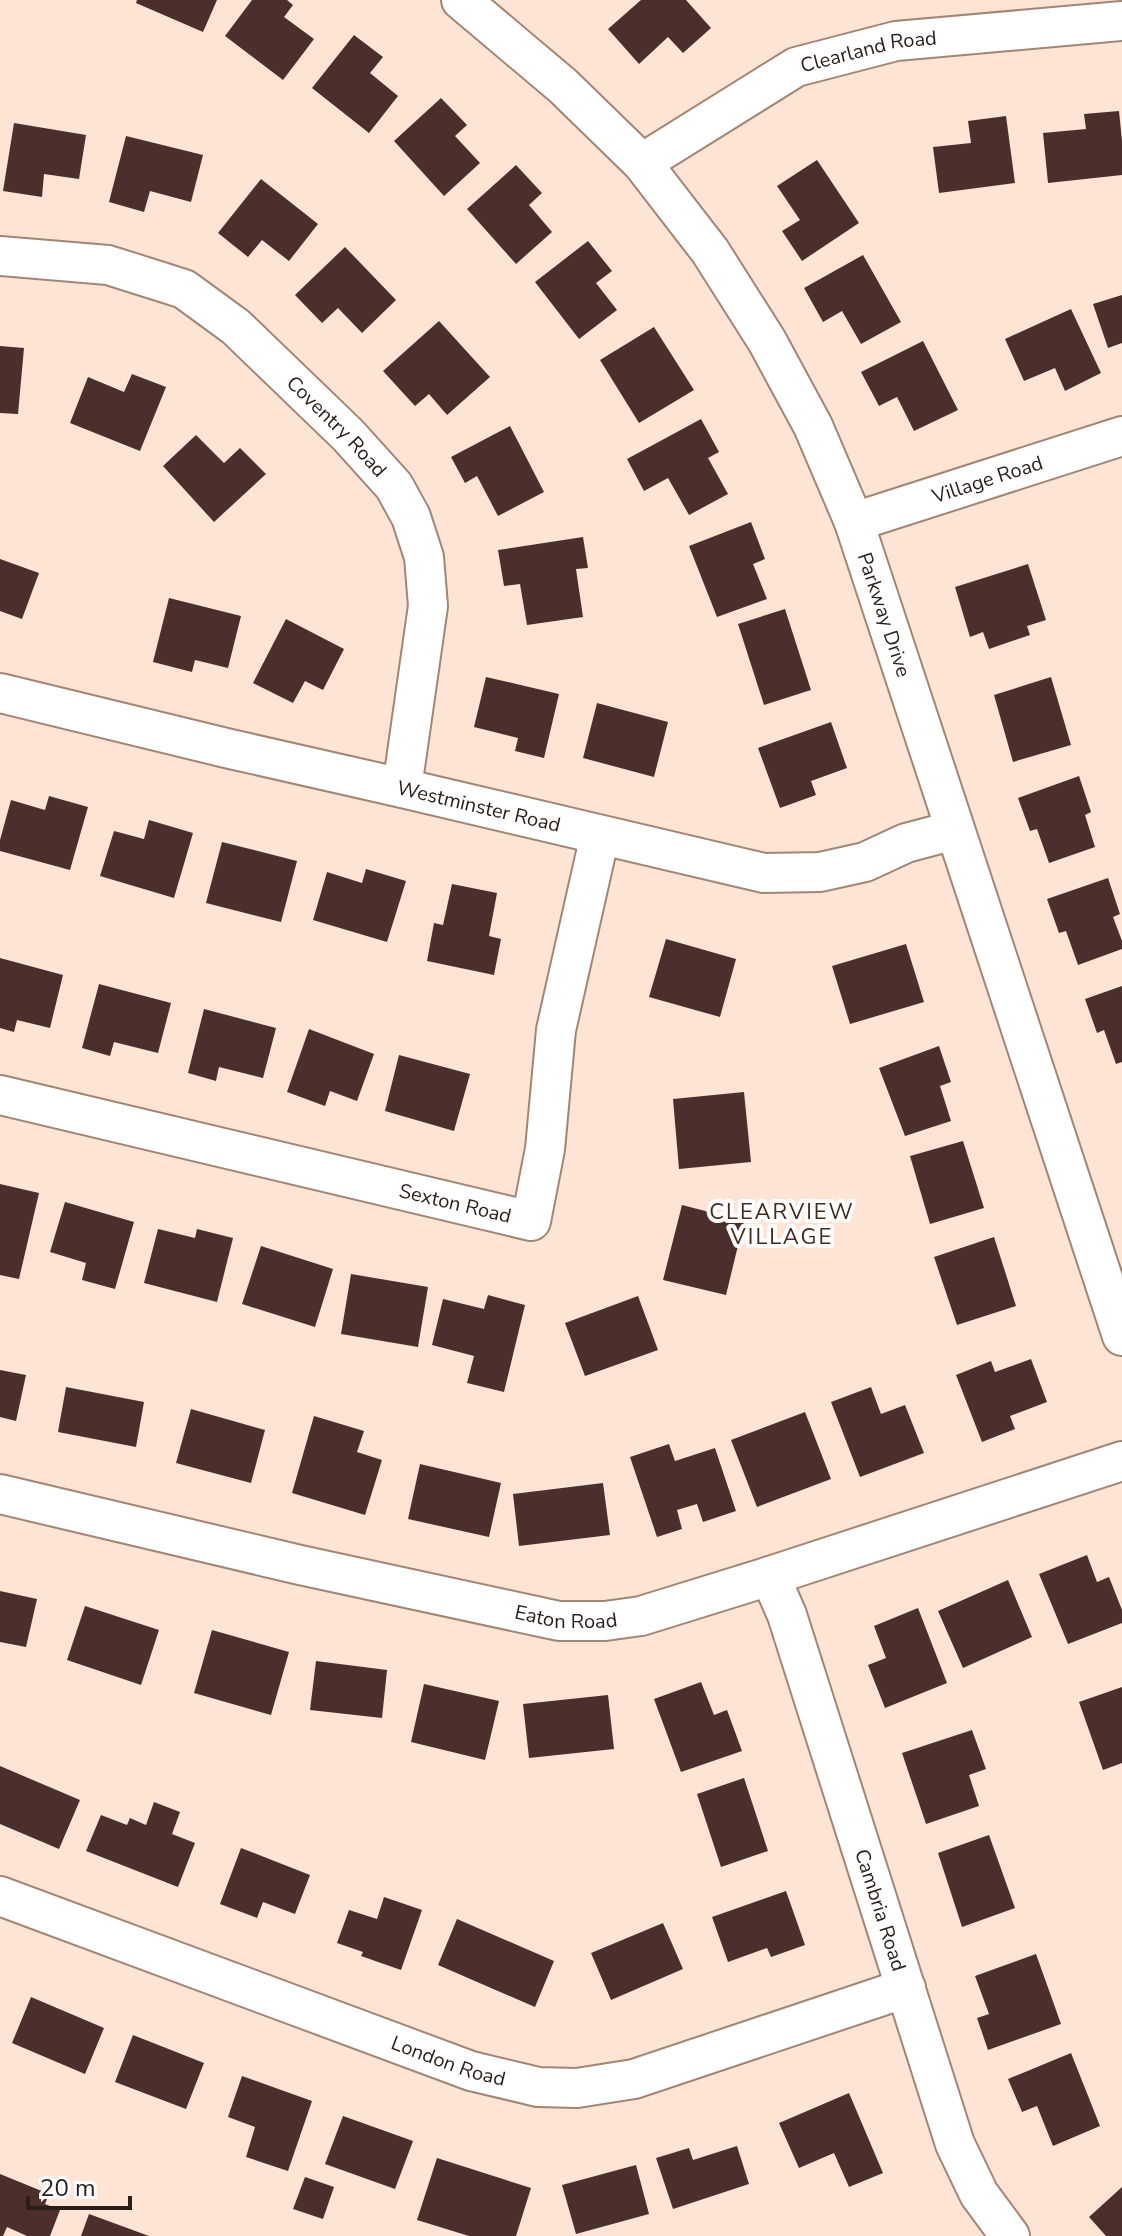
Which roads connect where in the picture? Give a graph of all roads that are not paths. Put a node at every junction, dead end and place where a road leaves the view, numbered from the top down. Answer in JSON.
{"nodes":[{"id":1,"x":461,"y":0,"type":"edge"},
{"id":2,"x":1122,"y":21,"type":"edge"},
{"id":3,"x":642,"y":163,"type":"junction"},
{"id":4,"x":0,"y":256,"type":"edge"},
{"id":5,"x":1122,"y":436,"type":"edge"},
{"id":6,"x":854,"y":522,"type":"junction"},
{"id":7,"x":0,"y":693,"type":"edge"},
{"id":8,"x":402,"y":788,"type":"junction"},
{"id":9,"x":955,"y":830,"type":"junction"},
{"id":10,"x":600,"y":835,"type":"junction"},
{"id":11,"x":0,"y":1095,"type":"edge"},
{"id":12,"x":1122,"y":1336,"type":"edge"},
{"id":13,"x":1122,"y":1461,"type":"edge"},
{"id":14,"x":0,"y":1494,"type":"edge"},
{"id":15,"x":770,"y":1576,"type":"junction"},
{"id":16,"x":0,"y":1896,"type":"edge"},
{"id":17,"x":906,"y":1988,"type":"junction"},
{"id":18,"x":1010,"y":2236,"type":"edge"}],
"edges":[{"from":1,"to":3,"type":"street","name":"Parkway Drive"},
{"from":2,"to":3,"type":"street","name":"Clearland Road"},
{"from":3,"to":6,"type":"street","name":"Parkway Drive"},
{"from":4,"to":8,"type":"street","name":"Coventry Road"},
{"from":5,"to":6,"type":"street","name":"Village Road"},
{"from":6,"to":9,"type":"street","name":"Parkway Drive"},
{"from":7,"to":8,"type":"street","name":"Westminster Road"},
{"from":8,"to":10,"type":"street","name":"Westminster Road"},
{"from":9,"to":10,"type":"street","name":"Westminster Road"},
{"from":9,"to":12,"type":"street","name":"Parkway Drive"},
{"from":10,"to":11,"type":"street","name":"Sexton Road"},
{"from":13,"to":15,"type":"street","name":"Eaton Road"},
{"from":14,"to":15,"type":"street","name":"Eaton Road"},
{"from":15,"to":17,"type":"street","name":"Cambria Road"},
{"from":16,"to":17,"type":"street","name":"London Road"},
{"from":17,"to":18,"type":"street","name":"Cambria Road"}]}
